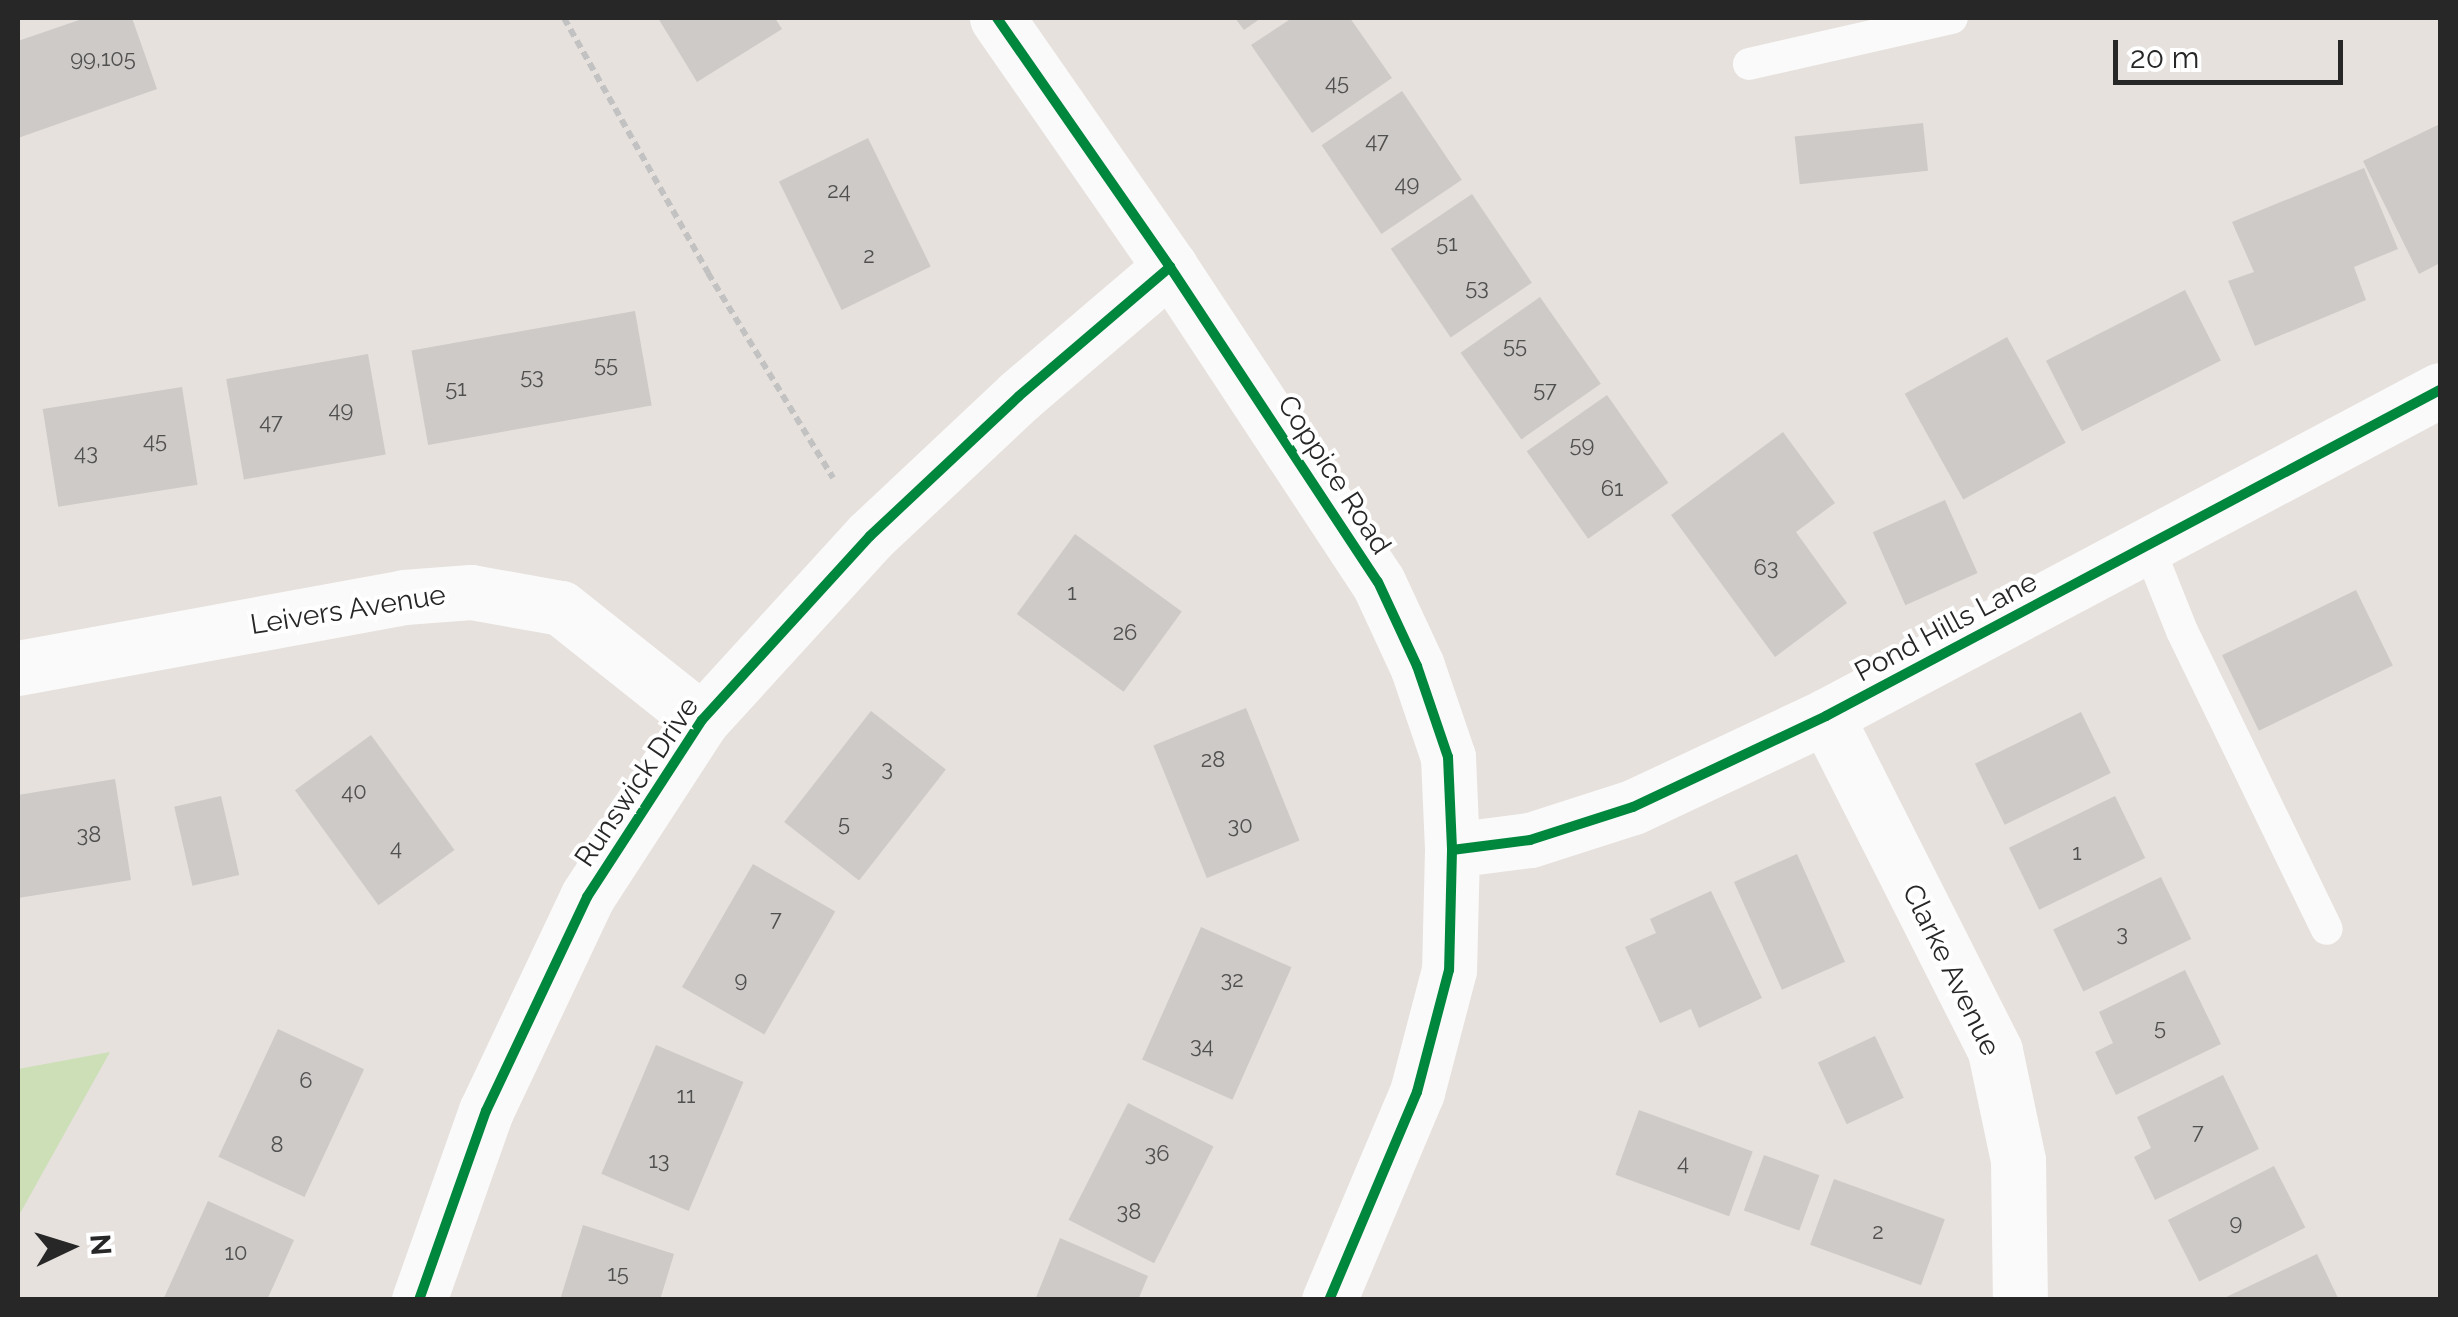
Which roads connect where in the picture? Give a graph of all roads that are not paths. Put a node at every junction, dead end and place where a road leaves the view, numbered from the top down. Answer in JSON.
{"nodes":[{"id":1,"x":997,"y":18,"type":"edge"},
{"id":2,"x":1952,"y":18,"type":"edge"},
{"id":3,"x":1749,"y":64,"type":"dead end"},
{"id":4,"x":1170,"y":266,"type":"junction"},
{"id":5,"x":2440,"y":390,"type":"edge"},
{"id":6,"x":2148,"y":546,"type":"junction"},
{"id":7,"x":18,"y":668,"type":"edge"},
{"id":8,"x":1826,"y":716,"type":"junction"},
{"id":9,"x":702,"y":720,"type":"junction"},
{"id":10,"x":1452,"y":850,"type":"junction"},
{"id":11,"x":2326,"y":928,"type":"dead end"},
{"id":12,"x":419,"y":1300,"type":"edge"},
{"id":13,"x":1329,"y":1300,"type":"edge"},
{"id":14,"x":2020,"y":1300,"type":"edge"}],
"edges":[{"from":1,"to":4,"type":"street","name":"Coppice Road"},
{"from":2,"to":3,"type":"lane"},
{"from":4,"to":9,"type":"street","name":"Runswick Drive"},
{"from":4,"to":10,"type":"street","name":"Coppice Road"},
{"from":5,"to":6,"type":"street","name":"Pond Hills Lane"},
{"from":6,"to":8,"type":"street","name":"Pond Hills Lane"},
{"from":6,"to":11,"type":"lane"},
{"from":7,"to":9,"type":"street","name":"Leivers Avenue"},
{"from":8,"to":10,"type":"street","name":"Pond Hills Lane"},
{"from":8,"to":14,"type":"street","name":"Clarke Avenue"},
{"from":9,"to":12,"type":"street","name":"Runswick Drive"},
{"from":10,"to":13,"type":"street","name":"Coppice Road"}]}
